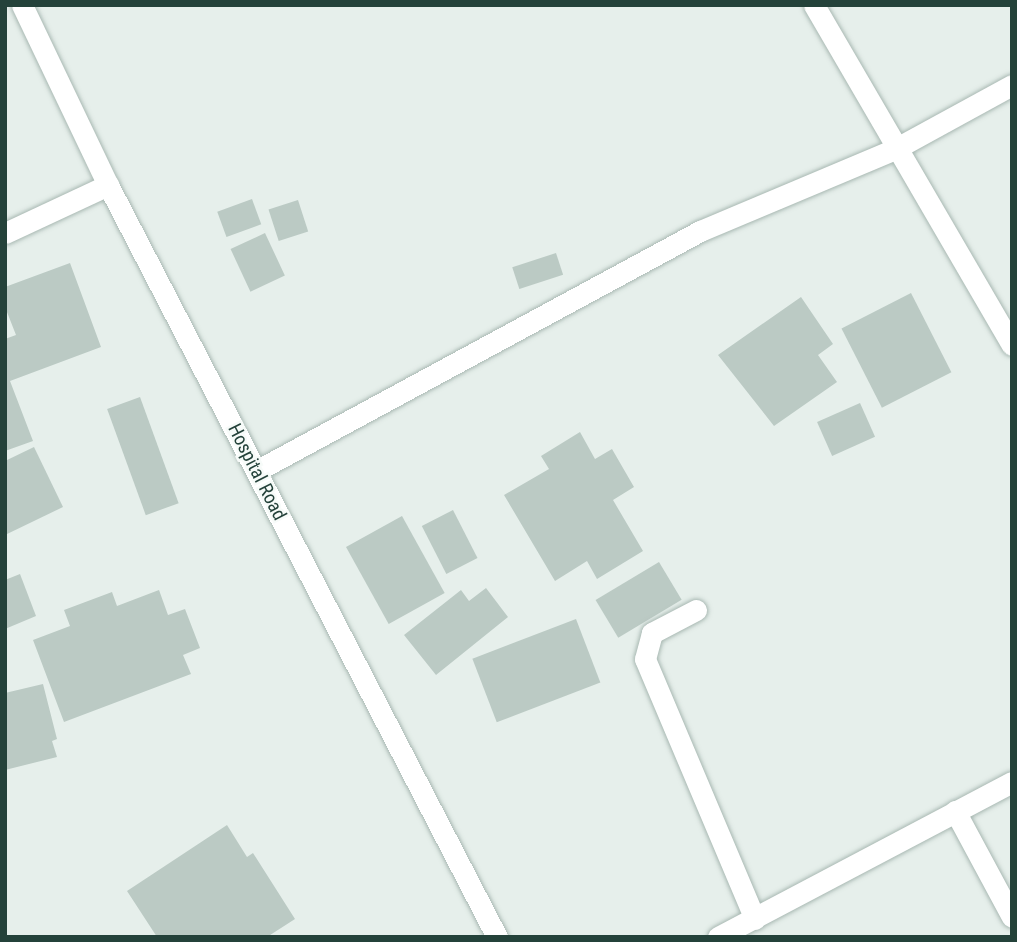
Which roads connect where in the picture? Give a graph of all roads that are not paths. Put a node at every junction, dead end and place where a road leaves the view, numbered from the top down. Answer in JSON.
{"nodes":[{"id":1,"x":22,"y":5,"type":"edge"},
{"id":2,"x":814,"y":5,"type":"edge"},
{"id":3,"x":1012,"y":85,"type":"edge"},
{"id":4,"x":895,"y":149,"type":"junction"},
{"id":5,"x":108,"y":185,"type":"junction"},
{"id":6,"x":5,"y":233,"type":"edge"},
{"id":7,"x":1012,"y":345,"type":"edge"},
{"id":8,"x":256,"y":471,"type":"junction"},
{"id":9,"x":696,"y":610,"type":"dead end"},
{"id":10,"x":1012,"y":782,"type":"edge"},
{"id":11,"x":955,"y":811,"type":"junction"},
{"id":12,"x":1012,"y":917,"type":"edge"},
{"id":13,"x":755,"y":919,"type":"junction"},
{"id":14,"x":497,"y":937,"type":"edge"},
{"id":15,"x":718,"y":937,"type":"edge"}],
"edges":[{"from":1,"to":5,"type":"street","name":"Hospital Road"},
{"from":2,"to":4,"type":"street"},
{"from":3,"to":4,"type":"street"},
{"from":4,"to":7,"type":"street"},
{"from":4,"to":8,"type":"street"},
{"from":5,"to":6,"type":"street"},
{"from":5,"to":8,"type":"street","name":"Hospital Road"},
{"from":8,"to":14,"type":"street","name":"Hospital Road"},
{"from":9,"to":13,"type":"street"},
{"from":10,"to":11,"type":"street"},
{"from":11,"to":12,"type":"street"},
{"from":11,"to":13,"type":"street"},
{"from":13,"to":15,"type":"street"}]}
